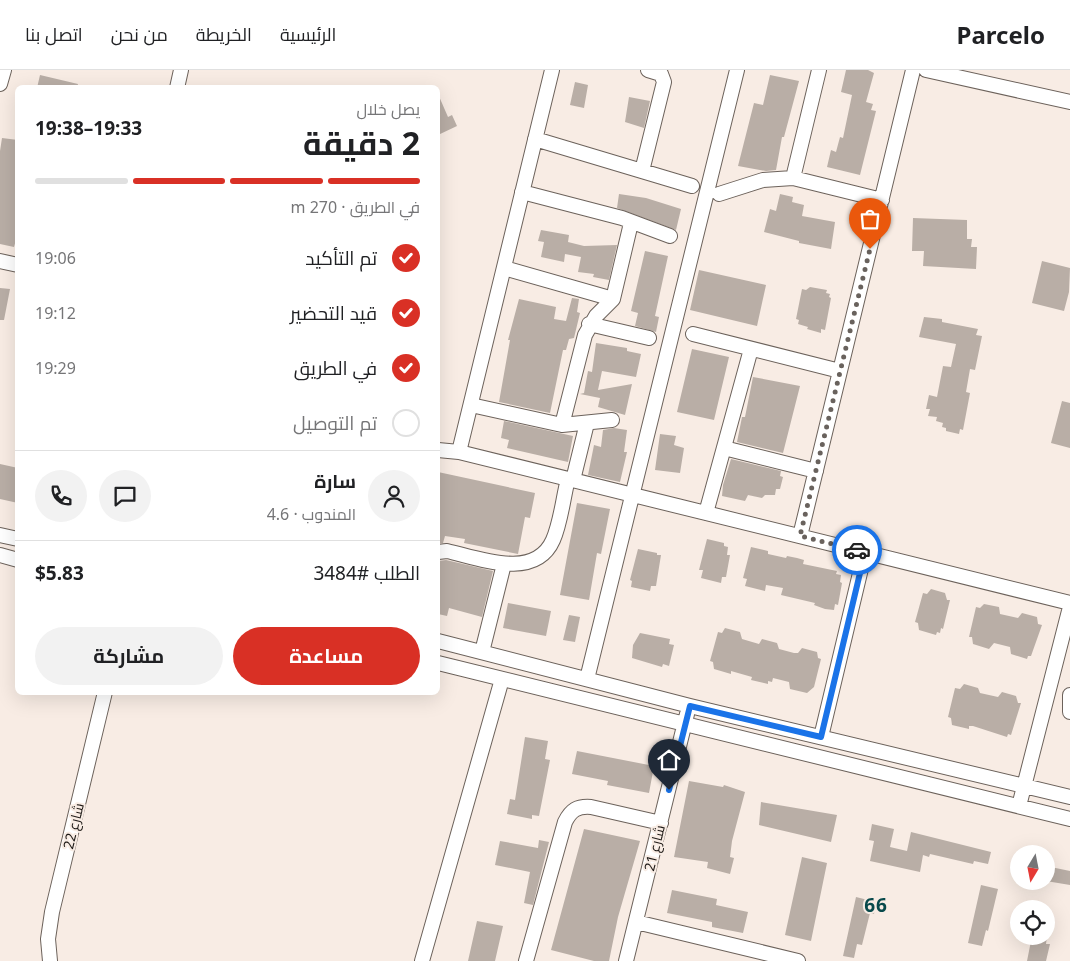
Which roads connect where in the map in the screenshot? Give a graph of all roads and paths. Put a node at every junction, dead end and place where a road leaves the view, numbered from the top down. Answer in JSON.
{"nodes":[{"id":1,"x":4,"y":70,"type":"edge"},
{"id":2,"x":181,"y":70,"type":"edge"},
{"id":3,"x":552,"y":70,"type":"edge"},
{"id":4,"x":737,"y":70,"type":"edge"},
{"id":5,"x":819,"y":70,"type":"edge"},
{"id":6,"x":913,"y":70,"type":"edge"},
{"id":7,"x":926,"y":70,"type":"edge"},
{"id":8,"x":655,"y":71,"type":"edge"},
{"id":9,"x":0,"y":84,"type":"edge"},
{"id":10,"x":178,"y":85,"type":"edge"},
{"id":11,"x":1070,"y":102,"type":"edge"},
{"id":12,"x":535,"y":139,"type":"junction"},
{"id":13,"x":642,"y":172,"type":"junction"},
{"id":14,"x":793,"y":178,"type":"junction"},
{"id":15,"x":692,"y":186,"type":"dead end"},
{"id":16,"x":522,"y":192,"type":"junction"},
{"id":17,"x":719,"y":194,"type":"dead end"},
{"id":18,"x":882,"y":200,"type":"junction"},
{"id":19,"x":631,"y":223,"type":"junction"},
{"id":20,"x":670,"y":236,"type":"dead end"},
{"id":21,"x":0,"y":261,"type":"edge"},
{"id":22,"x":15,"y":264,"type":"edge"},
{"id":23,"x":504,"y":268,"type":"junction"},
{"id":24,"x":613,"y":300,"type":"junction"},
{"id":25,"x":590,"y":324,"type":"junction"},
{"id":26,"x":693,"y":334,"type":"dead end"},
{"id":27,"x":649,"y":338,"type":"dead end"},
{"id":28,"x":751,"y":349,"type":"junction"},
{"id":29,"x":840,"y":371,"type":"junction"},
{"id":30,"x":471,"y":405,"type":"junction"},
{"id":31,"x":612,"y":420,"type":"dead end"},
{"id":32,"x":587,"y":423,"type":"junction"},
{"id":33,"x":562,"y":425,"type":"junction"},
{"id":34,"x":724,"y":448,"type":"junction"},
{"id":35,"x":440,"y":450,"type":"edge"},
{"id":36,"x":460,"y":452,"type":"junction"},
{"id":37,"x":816,"y":471,"type":"junction"},
{"id":38,"x":570,"y":480,"type":"junction"},
{"id":39,"x":632,"y":495,"type":"junction"},
{"id":40,"x":706,"y":513,"type":"junction"},
{"id":41,"x":0,"y":535,"type":"edge"},
{"id":42,"x":800,"y":536,"type":"junction"},
{"id":43,"x":15,"y":538,"type":"edge"},
{"id":44,"x":440,"y":552,"type":"edge"},
{"id":45,"x":865,"y":552,"type":"junction"},
{"id":46,"x":0,"y":555,"type":"edge"},
{"id":47,"x":15,"y":559,"type":"edge"},
{"id":48,"x":504,"y":564,"type":"junction"},
{"id":49,"x":1070,"y":605,"type":"edge"},
{"id":50,"x":440,"y":642,"type":"edge"},
{"id":51,"x":482,"y":652,"type":"junction"},
{"id":52,"x":440,"y":662,"type":"edge"},
{"id":53,"x":502,"y":678,"type":"junction"},
{"id":54,"x":587,"y":679,"type":"junction"},
{"id":55,"x":104,"y":695,"type":"edge"},
{"id":56,"x":1070,"y":695,"type":"edge"},
{"id":57,"x":690,"y":706,"type":"junction"},
{"id":58,"x":1070,"y":712,"type":"edge"},
{"id":59,"x":685,"y":723,"type":"junction"},
{"id":60,"x":821,"y":737,"type":"junction"},
{"id":61,"x":1024,"y":786,"type":"junction"},
{"id":62,"x":1070,"y":797,"type":"edge"},
{"id":63,"x":1019,"y":806,"type":"junction"},
{"id":64,"x":1070,"y":819,"type":"edge"},
{"id":65,"x":660,"y":823,"type":"junction"},
{"id":66,"x":636,"y":922,"type":"junction"},
{"id":67,"x":50,"y":961,"type":"edge"},
{"id":68,"x":422,"y":961,"type":"edge"},
{"id":69,"x":526,"y":961,"type":"edge"},
{"id":70,"x":626,"y":961,"type":"edge"},
{"id":71,"x":798,"y":961,"type":"edge"}],
"edges":[{"from":1,"to":9,"type":"street"},
{"from":2,"to":10,"type":"street"},
{"from":3,"to":12,"type":"street"},
{"from":4,"to":39,"type":"street"},
{"from":5,"to":14,"type":"street"},
{"from":6,"to":18,"type":"street"},
{"from":7,"to":11,"type":"street"},
{"from":8,"to":13,"type":"street"},
{"from":12,"to":13,"type":"street"},
{"from":12,"to":16,"type":"street"},
{"from":13,"to":15,"type":"street"},
{"from":14,"to":17,"type":"street"},
{"from":14,"to":18,"type":"street"},
{"from":16,"to":19,"type":"street"},
{"from":16,"to":23,"type":"street"},
{"from":18,"to":29,"type":"street"},
{"from":19,"to":20,"type":"street"},
{"from":19,"to":24,"type":"street"},
{"from":21,"to":22,"type":"street"},
{"from":23,"to":24,"type":"street"},
{"from":23,"to":30,"type":"street"},
{"from":24,"to":25,"type":"street"},
{"from":25,"to":27,"type":"street"},
{"from":25,"to":33,"type":"street"},
{"from":26,"to":28,"type":"street"},
{"from":28,"to":29,"type":"street"},
{"from":28,"to":34,"type":"street"},
{"from":29,"to":37,"type":"street"},
{"from":30,"to":33,"type":"street"},
{"from":30,"to":36,"type":"street"},
{"from":31,"to":32,"type":"street"},
{"from":32,"to":33,"type":"street"},
{"from":32,"to":38,"type":"street"},
{"from":34,"to":37,"type":"street"},
{"from":34,"to":40,"type":"street"},
{"from":35,"to":36,"type":"street"},
{"from":36,"to":38,"type":"street"},
{"from":37,"to":42,"type":"street"},
{"from":38,"to":39,"type":"street"},
{"from":38,"to":48,"type":"street"},
{"from":39,"to":40,"type":"street"},
{"from":39,"to":54,"type":"street"},
{"from":40,"to":42,"type":"street"},
{"from":41,"to":43,"type":"street"},
{"from":42,"to":45,"type":"street"},
{"from":44,"to":48,"type":"street"},
{"from":45,"to":49,"type":"street"},
{"from":45,"to":60,"type":"street"},
{"from":46,"to":47,"type":"street"},
{"from":48,"to":51,"type":"street"},
{"from":49,"to":61,"type":"street"},
{"from":50,"to":51,"type":"street"},
{"from":51,"to":54,"type":"street"},
{"from":52,"to":53,"type":"street"},
{"from":53,"to":59,"type":"street"},
{"from":53,"to":68,"type":"street"},
{"from":54,"to":57,"type":"street"},
{"from":55,"to":67,"type":"street","name":"شارع 22"},
{"from":56,"to":58,"type":"street"},
{"from":57,"to":59,"type":"street","name":"شارع 21"},
{"from":57,"to":60,"type":"street"},
{"from":59,"to":63,"type":"street"},
{"from":59,"to":65,"type":"street","name":"شارع 21"},
{"from":60,"to":61,"type":"street"},
{"from":61,"to":62,"type":"street"},
{"from":61,"to":63,"type":"street"},
{"from":63,"to":64,"type":"street"},
{"from":65,"to":66,"type":"street","name":"شارع 21"},
{"from":65,"to":69,"type":"street"},
{"from":66,"to":70,"type":"street","name":"شارع 21"},
{"from":66,"to":71,"type":"street"}]}
